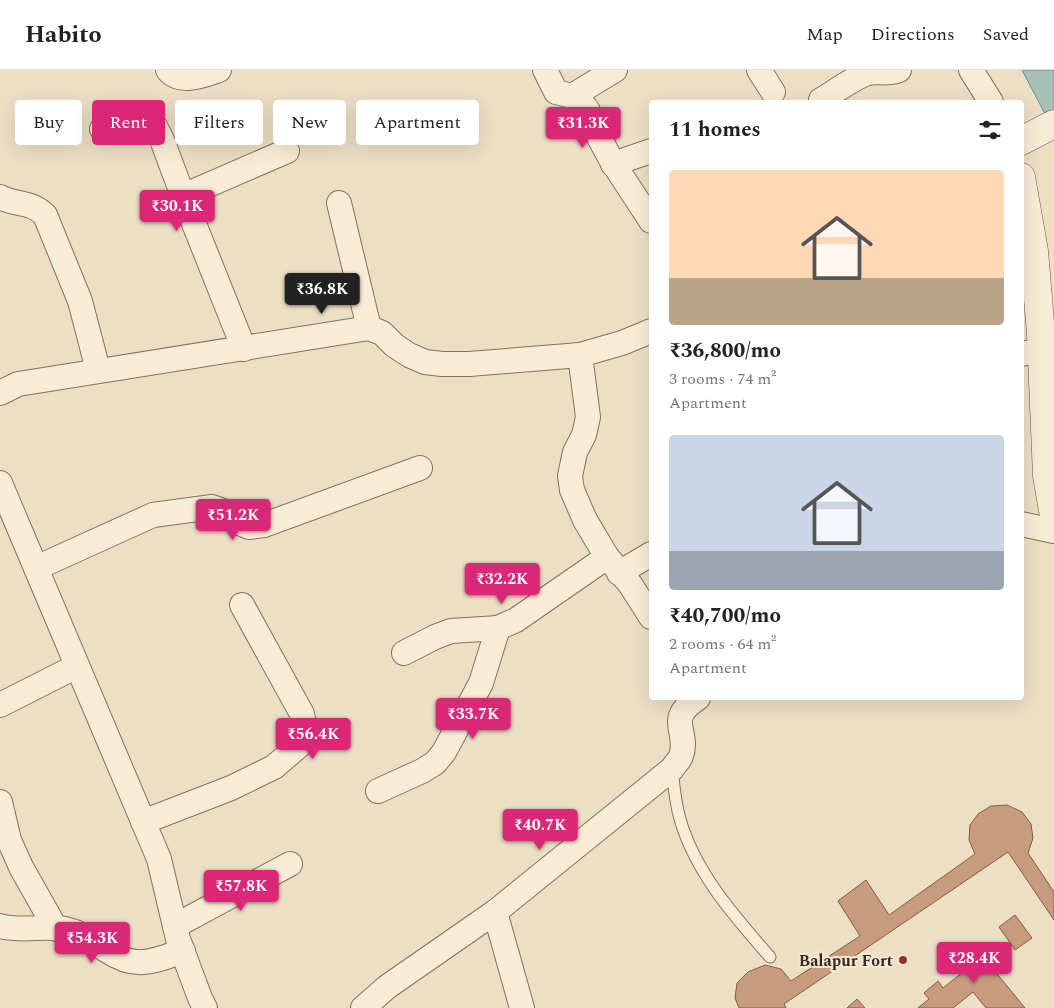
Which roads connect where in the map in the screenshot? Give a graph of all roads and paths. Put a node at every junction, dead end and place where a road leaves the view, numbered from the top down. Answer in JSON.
{"nodes":[{"id":1,"x":168,"y":70,"type":"edge"},
{"id":2,"x":219,"y":70,"type":"edge"},
{"id":3,"x":545,"y":70,"type":"edge"},
{"id":4,"x":615,"y":70,"type":"edge"},
{"id":5,"x":759,"y":70,"type":"edge"},
{"id":6,"x":899,"y":70,"type":"edge"},
{"id":7,"x":971,"y":70,"type":"edge"},
{"id":8,"x":772,"y":92,"type":"dead end"},
{"id":9,"x":572,"y":96,"type":"junction"},
{"id":10,"x":821,"y":100,"type":"dead end"},
{"id":11,"x":989,"y":100,"type":"edge"},
{"id":12,"x":164,"y":145,"type":"edge"},
{"id":13,"x":287,"y":151,"type":"dead end"},
{"id":14,"x":649,"y":152,"type":"edge"},
{"id":15,"x":613,"y":164,"type":"junction"},
{"id":16,"x":183,"y":196,"type":"junction"},
{"id":17,"x":0,"y":197,"type":"edge"},
{"id":18,"x":339,"y":203,"type":"dead end"},
{"id":19,"x":1024,"y":210,"type":"edge"},
{"id":20,"x":649,"y":219,"type":"edge"},
{"id":21,"x":1026,"y":232,"type":"edge"},
{"id":22,"x":369,"y":328,"type":"junction"},
{"id":23,"x":649,"y":333,"type":"edge"},
{"id":24,"x":244,"y":348,"type":"junction"},
{"id":25,"x":1031,"y":352,"type":"edge"},
{"id":26,"x":580,"y":355,"type":"junction"},
{"id":27,"x":98,"y":370,"type":"junction"},
{"id":28,"x":0,"y":393,"type":"edge"},
{"id":29,"x":420,"y":468,"type":"dead end"},
{"id":30,"x":0,"y":483,"type":"edge"},
{"id":31,"x":1054,"y":516,"type":"edge"},
{"id":32,"x":1024,"y":525,"type":"edge"},
{"id":33,"x":1054,"y":532,"type":"edge"},
{"id":34,"x":649,"y":555,"type":"edge"},
{"id":35,"x":613,"y":565,"type":"junction"},
{"id":36,"x":36,"y":568,"type":"junction"},
{"id":37,"x":242,"y":605,"type":"dead end"},
{"id":38,"x":649,"y":613,"type":"edge"},
{"id":39,"x":498,"y":628,"type":"junction"},
{"id":40,"x":404,"y":653,"type":"dead end"},
{"id":41,"x":77,"y":666,"type":"junction"},
{"id":42,"x":694,"y":700,"type":"edge"},
{"id":43,"x":0,"y":705,"type":"edge"},
{"id":44,"x":672,"y":769,"type":"junction"},
{"id":45,"x":378,"y":791,"type":"dead end"},
{"id":46,"x":0,"y":802,"type":"edge"},
{"id":47,"x":143,"y":822,"type":"junction"},
{"id":48,"x":290,"y":864,"type":"dead end"},
{"id":49,"x":494,"y":912,"type":"junction"},
{"id":50,"x":0,"y":926,"type":"edge"},
{"id":51,"x":175,"y":926,"type":"junction"},
{"id":52,"x":56,"y":929,"type":"junction"},
{"id":53,"x":182,"y":951,"type":"junction"},
{"id":54,"x":770,"y":958,"type":"dead end"},
{"id":55,"x":205,"y":1008,"type":"edge"},
{"id":56,"x":363,"y":1008,"type":"edge"},
{"id":57,"x":522,"y":1008,"type":"edge"}],
"edges":[{"from":1,"to":2,"type":"street"},
{"from":3,"to":9,"type":"street"},
{"from":4,"to":9,"type":"street"},
{"from":5,"to":8,"type":"street"},
{"from":6,"to":10,"type":"street"},
{"from":7,"to":11,"type":"street"},
{"from":9,"to":15,"type":"street"},
{"from":12,"to":16,"type":"street"},
{"from":13,"to":16,"type":"street"},
{"from":14,"to":15,"type":"street"},
{"from":15,"to":20,"type":"street"},
{"from":16,"to":24,"type":"street"},
{"from":17,"to":27,"type":"street"},
{"from":18,"to":22,"type":"street"},
{"from":19,"to":21,"type":"street"},
{"from":21,"to":25,"type":"street"},
{"from":22,"to":24,"type":"street"},
{"from":22,"to":26,"type":"street"},
{"from":23,"to":26,"type":"street"},
{"from":24,"to":27,"type":"street"},
{"from":25,"to":31,"type":"street"},
{"from":26,"to":35,"type":"street"},
{"from":27,"to":28,"type":"street"},
{"from":29,"to":36,"type":"street"},
{"from":30,"to":36,"type":"street"},
{"from":32,"to":33,"type":"street"},
{"from":34,"to":35,"type":"street"},
{"from":35,"to":38,"type":"street"},
{"from":35,"to":39,"type":"street"},
{"from":36,"to":41,"type":"street"},
{"from":37,"to":47,"type":"street"},
{"from":39,"to":40,"type":"street"},
{"from":39,"to":45,"type":"street"},
{"from":41,"to":43,"type":"street"},
{"from":41,"to":47,"type":"street"},
{"from":42,"to":44,"type":"street"},
{"from":44,"to":49,"type":"street"},
{"from":44,"to":54,"type":"lane"},
{"from":46,"to":52,"type":"street"},
{"from":47,"to":51,"type":"street"},
{"from":48,"to":51,"type":"street"},
{"from":49,"to":56,"type":"street"},
{"from":49,"to":57,"type":"street"},
{"from":50,"to":52,"type":"street"},
{"from":51,"to":53,"type":"street"},
{"from":52,"to":53,"type":"street"},
{"from":53,"to":55,"type":"street"}]}
